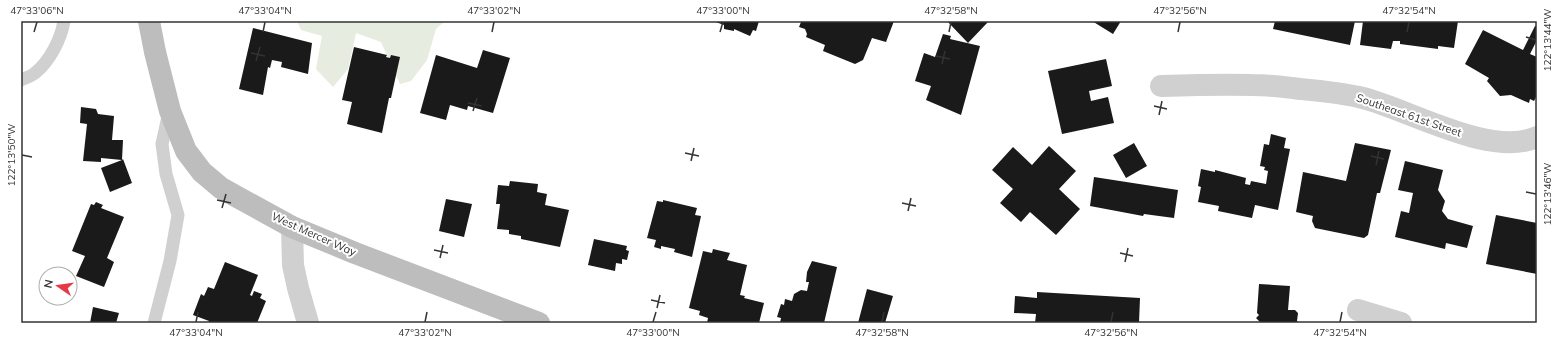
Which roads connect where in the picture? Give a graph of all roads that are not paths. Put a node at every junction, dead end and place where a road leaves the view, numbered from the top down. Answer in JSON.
{"nodes":[{"id":1,"x":64,"y":21,"type":"edge"},
{"id":2,"x":149,"y":21,"type":"edge"},
{"id":3,"x":21,"y":80,"type":"edge"},
{"id":4,"x":1161,"y":86,"type":"dead end"},
{"id":5,"x":170,"y":111,"type":"junction"},
{"id":6,"x":1537,"y":137,"type":"edge"},
{"id":7,"x":292,"y":227,"type":"junction"},
{"id":8,"x":1358,"y":310,"type":"dead end"},
{"id":9,"x":154,"y":323,"type":"edge"},
{"id":10,"x":308,"y":323,"type":"edge"},
{"id":11,"x":539,"y":323,"type":"edge"},
{"id":12,"x":1401,"y":323,"type":"edge"}],
"edges":[{"from":1,"to":3,"type":"lane"},
{"from":2,"to":5,"type":"street","name":"West Mercer Way"},
{"from":4,"to":6,"type":"street","name":"Southeast 61st Street"},
{"from":5,"to":7,"type":"street","name":"West Mercer Way"},
{"from":5,"to":9,"type":"lane"},
{"from":7,"to":10,"type":"street"},
{"from":7,"to":11,"type":"street","name":"West Mercer Way"},
{"from":8,"to":12,"type":"street"}]}
